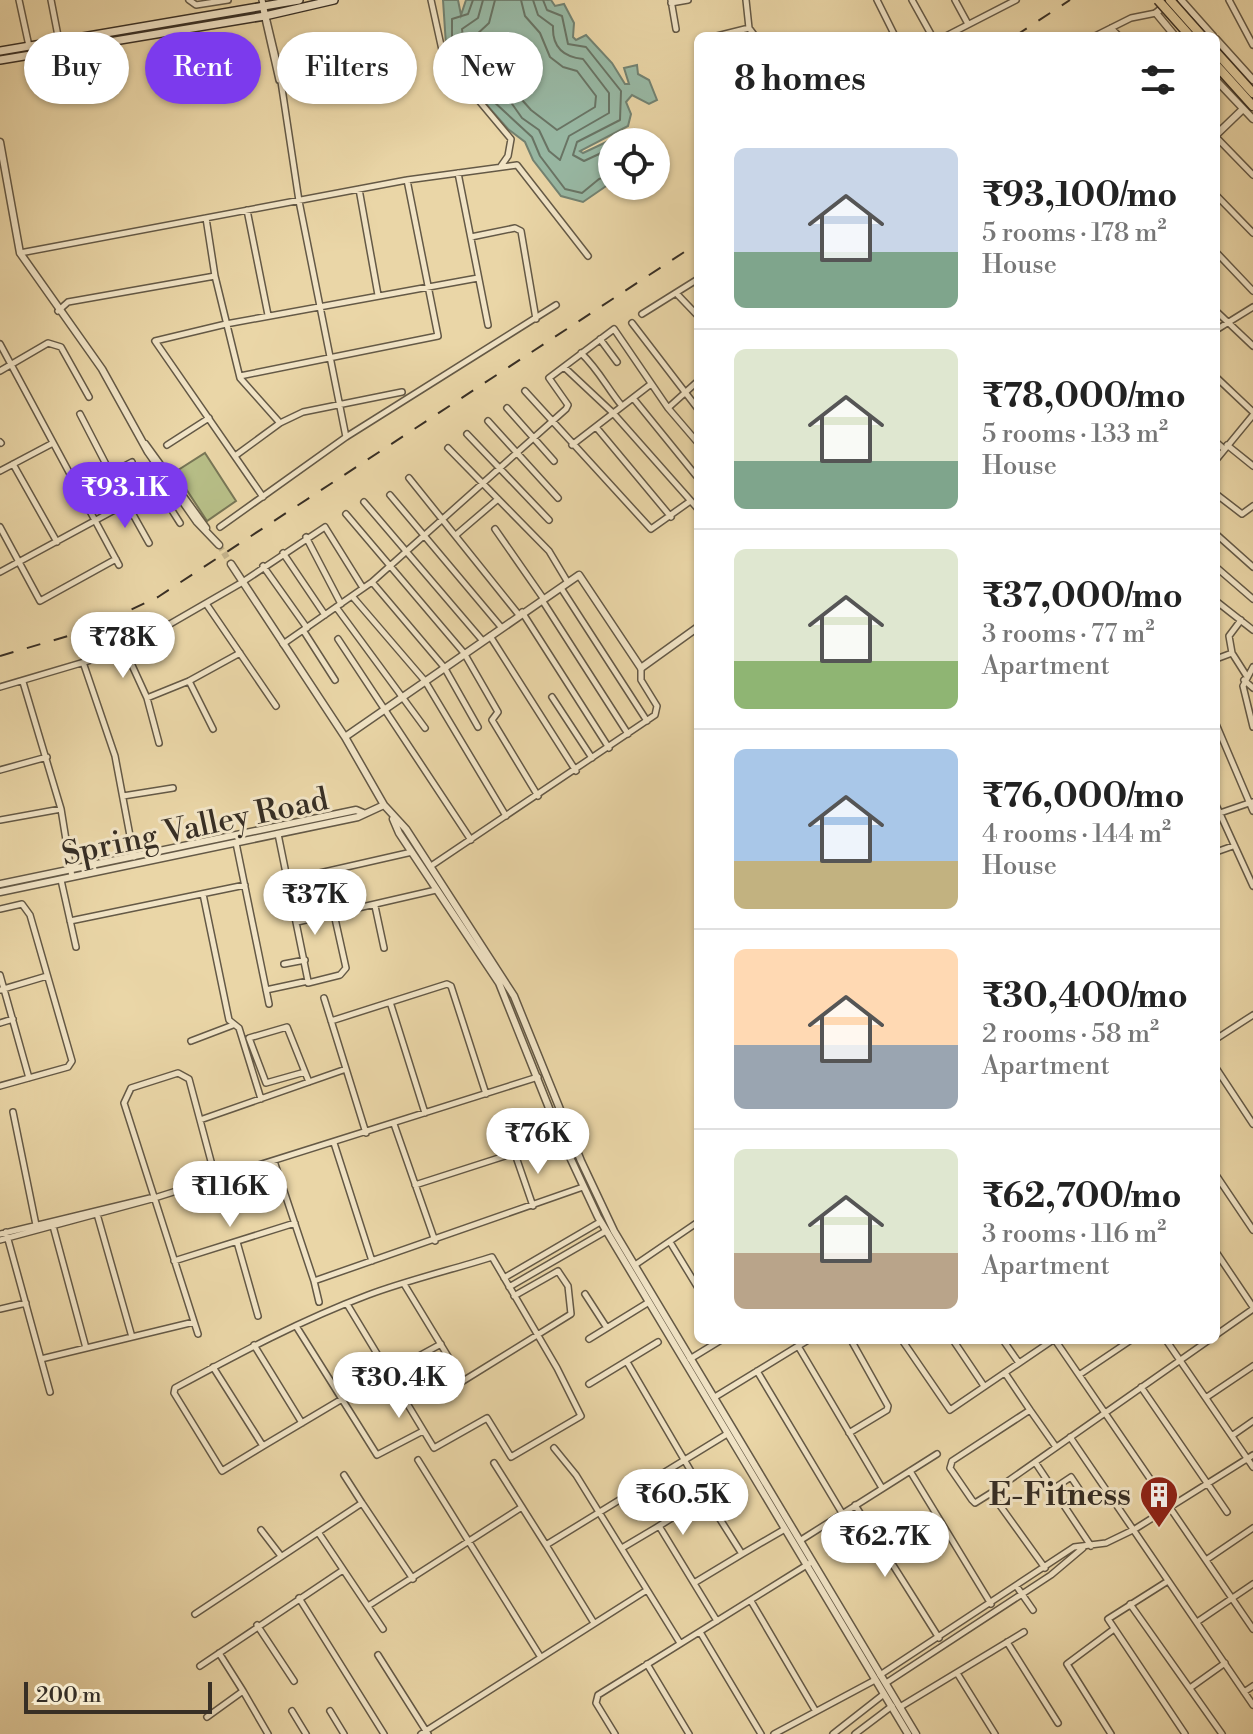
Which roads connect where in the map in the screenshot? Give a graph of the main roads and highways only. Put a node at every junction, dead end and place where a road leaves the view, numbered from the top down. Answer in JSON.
{"nodes":[{"id":1,"x":299,"y":0,"type":"edge"},
{"id":2,"x":334,"y":0,"type":"edge"},
{"id":3,"x":1158,"y":0,"type":"edge"},
{"id":4,"x":1171,"y":0,"type":"edge"},
{"id":5,"x":263,"y":9,"type":"edge"},
{"id":6,"x":1186,"y":32,"type":"edge"},
{"id":7,"x":1199,"y":32,"type":"edge"},
{"id":8,"x":129,"y":34,"type":"edge"},
{"id":9,"x":24,"y":47,"type":"edge"},
{"id":10,"x":0,"y":51,"type":"edge"},
{"id":11,"x":24,"y":55,"type":"edge"},
{"id":12,"x":1220,"y":56,"type":"edge"},
{"id":13,"x":2,"y":60,"type":"edge"},
{"id":14,"x":1220,"y":69,"type":"edge"},
{"id":15,"x":1253,"y":93,"type":"edge"},
{"id":16,"x":1253,"y":106,"type":"edge"}],
"edges":[{"from":1,"to":5,"type":"main road"},
{"from":2,"to":5,"type":"main road"},
{"from":3,"to":6,"type":"main road","bridge":true},
{"from":4,"to":7,"type":"main road","bridge":true},
{"from":5,"to":8,"type":"main road"},
{"from":9,"to":10,"type":"main road"},
{"from":11,"to":13,"type":"main road"},
{"from":12,"to":15,"type":"main road"},
{"from":14,"to":16,"type":"main road"}]}
